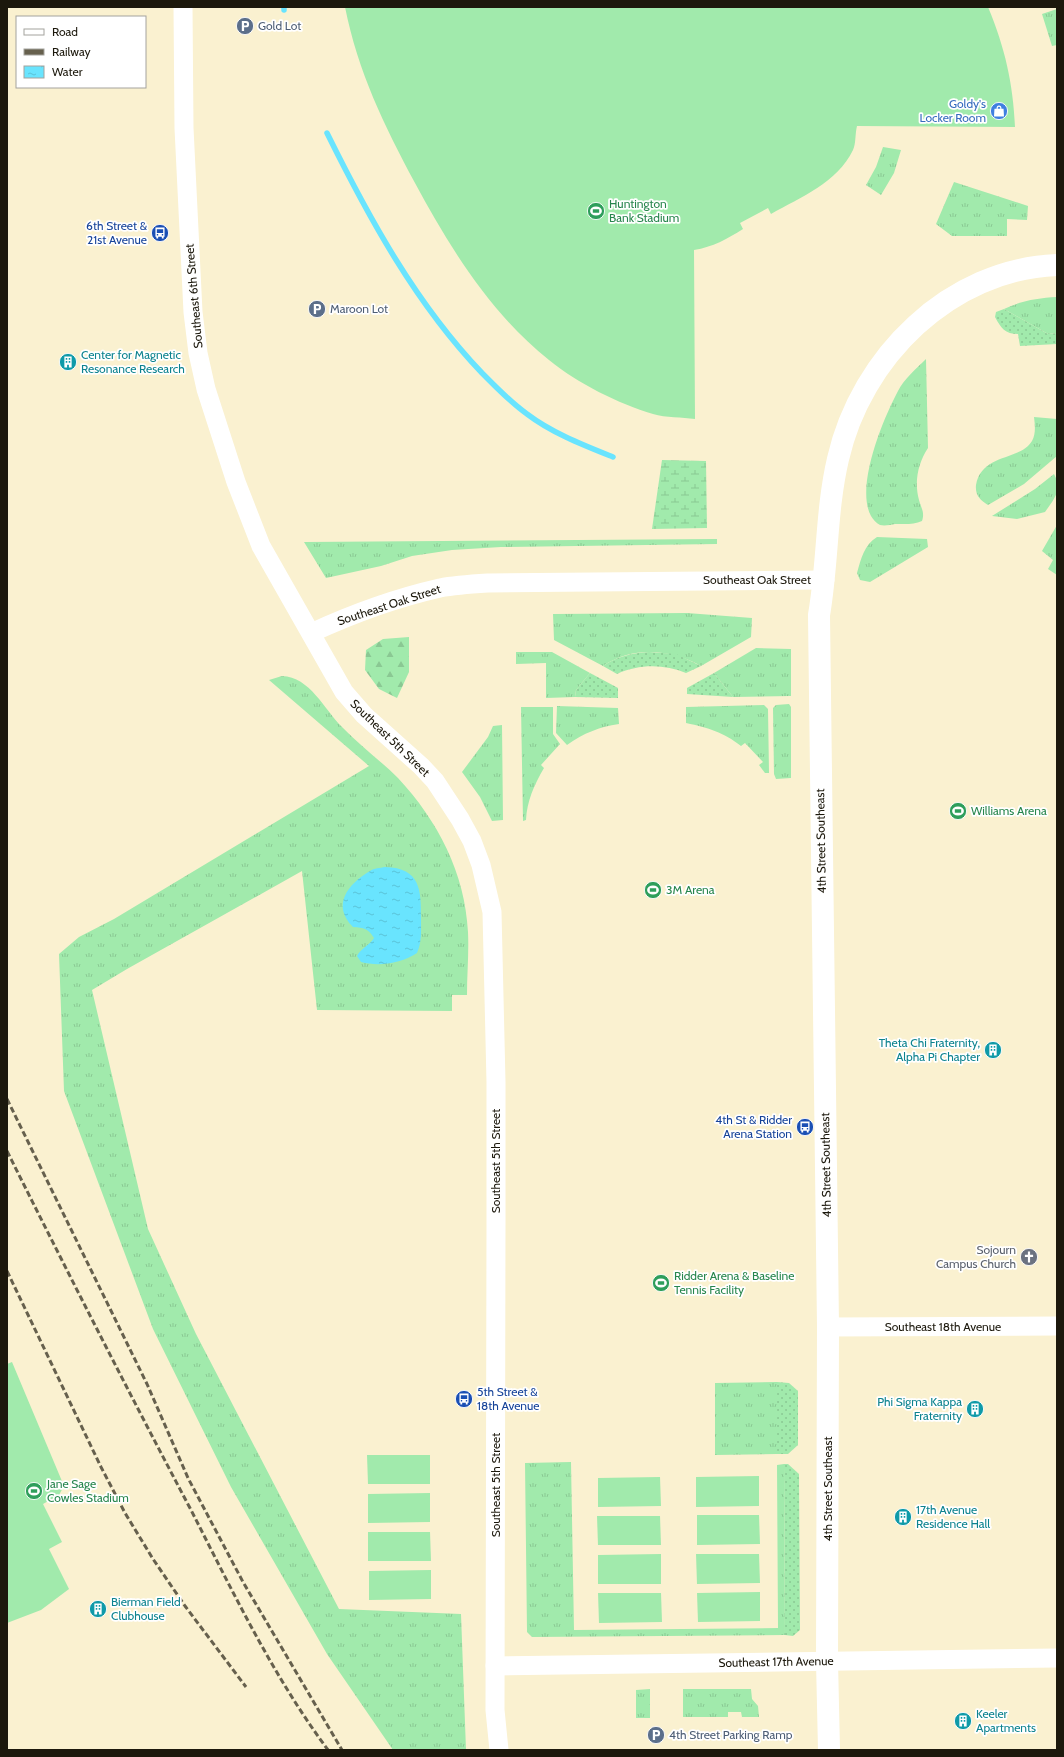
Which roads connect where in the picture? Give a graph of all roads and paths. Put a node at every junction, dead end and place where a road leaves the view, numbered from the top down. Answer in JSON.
{"nodes":[{"id":1,"x":183,"y":7,"type":"edge"},
{"id":2,"x":1057,"y":252,"type":"edge"},
{"id":3,"x":1048,"y":265,"type":"edge"},
{"id":4,"x":824,"y":580,"type":"junction"},
{"id":5,"x":311,"y":633,"type":"junction"},
{"id":6,"x":1057,"y":1326,"type":"edge"},
{"id":7,"x":828,"y":1327,"type":"junction"},
{"id":8,"x":1057,"y":1658,"type":"edge"},
{"id":9,"x":827,"y":1661,"type":"junction"},
{"id":10,"x":495,"y":1666,"type":"junction"},
{"id":11,"x":499,"y":1750,"type":"edge"},
{"id":12,"x":829,"y":1750,"type":"edge"}],
"edges":[{"from":1,"to":5,"type":"street","name":"Southeast 6th Street"},
{"from":2,"to":3,"type":"main road"},
{"from":3,"to":4,"type":"main road","name":"Southeast Oak Street"},
{"from":4,"to":5,"type":"street","name":"Southeast Oak Street"},
{"from":4,"to":7,"type":"main road","name":"4th Street Southeast"},
{"from":5,"to":10,"type":"street","name":"Southeast 5th Street"},
{"from":6,"to":7,"type":"street","name":"Southeast 18th Avenue"},
{"from":7,"to":9,"type":"main road","name":"4th Street Southeast"},
{"from":8,"to":9,"type":"street","name":"Southeast 17th Avenue"},
{"from":9,"to":10,"type":"street","name":"Southeast 17th Avenue"},
{"from":9,"to":12,"type":"main road","name":"4th Street Southeast"},
{"from":10,"to":11,"type":"street","name":"Southeast 5th Street"}]}
